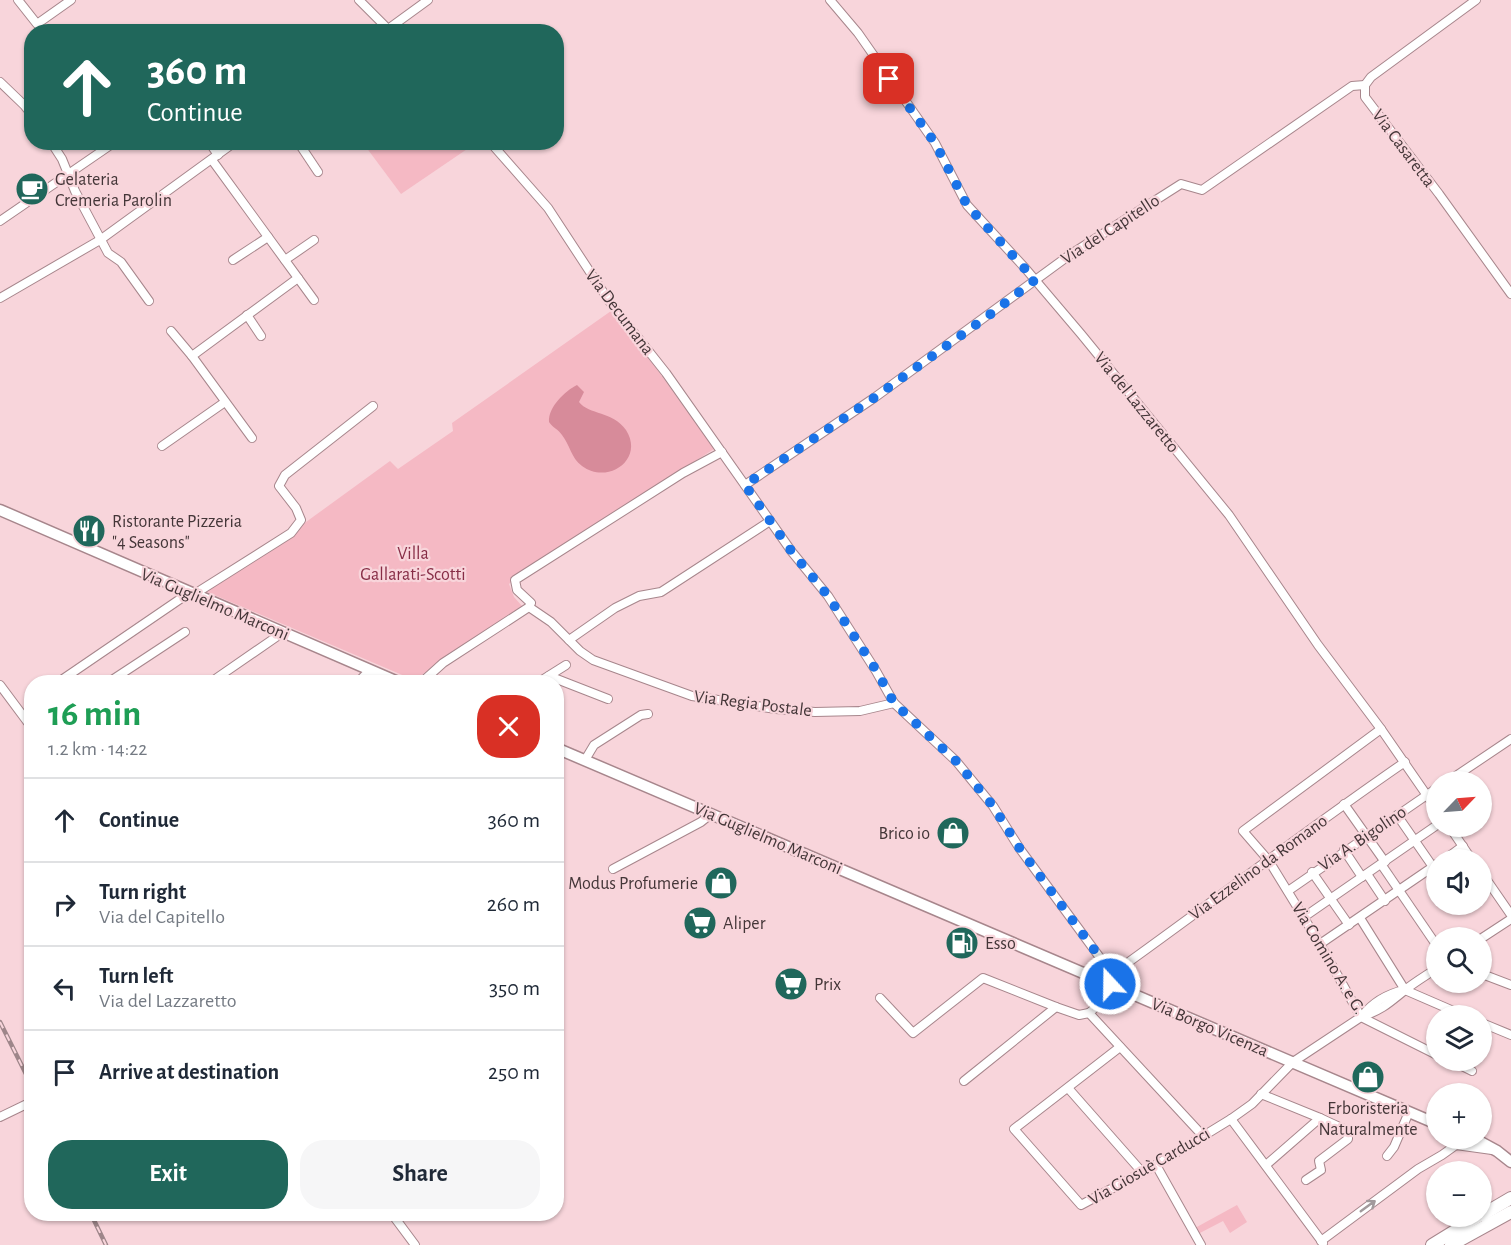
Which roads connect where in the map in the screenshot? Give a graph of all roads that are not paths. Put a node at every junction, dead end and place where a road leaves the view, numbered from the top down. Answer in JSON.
{"nodes":[{"id":1,"x":18,"y":0,"type":"edge"},
{"id":2,"x":71,"y":0,"type":"edge"},
{"id":3,"x":359,"y":0,"type":"edge"},
{"id":4,"x":428,"y":0,"type":"edge"},
{"id":5,"x":830,"y":0,"type":"edge"},
{"id":6,"x":1476,"y":0,"type":"edge"},
{"id":7,"x":381,"y":24,"type":"edge"},
{"id":8,"x":396,"y":24,"type":"edge"},
{"id":9,"x":0,"y":82,"type":"edge"},
{"id":10,"x":1365,"y":85,"type":"junction"},
{"id":11,"x":24,"y":100,"type":"edge"},
{"id":12,"x":56,"y":150,"type":"edge"},
{"id":13,"x":104,"y":150,"type":"edge"},
{"id":14,"x":212,"y":150,"type":"edge"},
{"id":15,"x":224,"y":150,"type":"edge"},
{"id":16,"x":303,"y":150,"type":"edge"},
{"id":17,"x":497,"y":150,"type":"edge"},
{"id":18,"x":215,"y":157,"type":"junction"},
{"id":19,"x":318,"y":172,"type":"dead end"},
{"id":20,"x":70,"y":174,"type":"junction"},
{"id":21,"x":0,"y":221,"type":"edge"},
{"id":22,"x":269,"y":239,"type":"junction"},
{"id":23,"x":100,"y":240,"type":"junction"},
{"id":24,"x":314,"y":240,"type":"dead end"},
{"id":25,"x":233,"y":260,"type":"dead end"},
{"id":26,"x":285,"y":260,"type":"junction"},
{"id":27,"x":298,"y":278,"type":"junction"},
{"id":28,"x":1035,"y":280,"type":"junction"},
{"id":29,"x":1511,"y":294,"type":"edge"},
{"id":30,"x":0,"y":298,"type":"edge"},
{"id":31,"x":314,"y":300,"type":"dead end"},
{"id":32,"x":149,"y":301,"type":"dead end"},
{"id":33,"x":247,"y":315,"type":"junction"},
{"id":34,"x":171,"y":331,"type":"dead end"},
{"id":35,"x":261,"y":336,"type":"dead end"},
{"id":36,"x":192,"y":357,"type":"junction"},
{"id":37,"x":225,"y":402,"type":"junction"},
{"id":38,"x":373,"y":406,"type":"dead end"},
{"id":39,"x":252,"y":438,"type":"dead end"},
{"id":40,"x":162,"y":446,"type":"dead end"},
{"id":41,"x":722,"y":452,"type":"junction"},
{"id":42,"x":745,"y":485,"type":"junction"},
{"id":43,"x":0,"y":510,"type":"edge"},
{"id":44,"x":770,"y":521,"type":"junction"},
{"id":45,"x":191,"y":594,"type":"junction"},
{"id":46,"x":529,"y":607,"type":"junction"},
{"id":47,"x":185,"y":632,"type":"dead end"},
{"id":48,"x":282,"y":633,"type":"junction"},
{"id":49,"x":569,"y":640,"type":"junction"},
{"id":50,"x":566,"y":665,"type":"dead end"},
{"id":51,"x":370,"y":670,"type":"junction"},
{"id":52,"x":224,"y":674,"type":"edge"},
{"id":53,"x":69,"y":675,"type":"edge"},
{"id":54,"x":120,"y":675,"type":"edge"},
{"id":55,"x":365,"y":675,"type":"edge"},
{"id":56,"x":382,"y":675,"type":"edge"},
{"id":57,"x":430,"y":675,"type":"edge"},
{"id":58,"x":551,"y":675,"type":"edge"},
{"id":59,"x":564,"y":682,"type":"edge"},
{"id":60,"x":0,"y":685,"type":"edge"},
{"id":61,"x":608,"y":699,"type":"dead end"},
{"id":62,"x":894,"y":703,"type":"junction"},
{"id":63,"x":648,"y":714,"type":"dead end"},
{"id":64,"x":24,"y":717,"type":"edge"},
{"id":65,"x":1381,"y":729,"type":"junction"},
{"id":66,"x":1511,"y":739,"type":"edge"},
{"id":67,"x":564,"y":751,"type":"edge"},
{"id":68,"x":585,"y":760,"type":"junction"},
{"id":69,"x":1405,"y":762,"type":"junction"},
{"id":70,"x":1463,"y":771,"type":"edge"},
{"id":71,"x":1426,"y":794,"type":"joint"},
{"id":72,"x":1344,"y":804,"type":"junction"},
{"id":73,"x":711,"y":814,"type":"junction"},
{"id":74,"x":1397,"y":815,"type":"junction"},
{"id":75,"x":1426,"y":832,"type":"edge"},
{"id":76,"x":1366,"y":836,"type":"junction"},
{"id":77,"x":1457,"y":837,"type":"edge"},
{"id":78,"x":1415,"y":840,"type":"junction"},
{"id":79,"x":1463,"y":846,"type":"junction"},
{"id":80,"x":1459,"y":849,"type":"edge"},
{"id":81,"x":1465,"y":849,"type":"edge"},
{"id":82,"x":1344,"y":850,"type":"junction"},
{"id":83,"x":1426,"y":854,"type":"edge"},
{"id":84,"x":1269,"y":861,"type":"junction"},
{"id":85,"x":1383,"y":863,"type":"junction"},
{"id":86,"x":613,"y":870,"type":"dead end"},
{"id":87,"x":1312,"y":872,"type":"junction"},
{"id":88,"x":1426,"y":872,"type":"edge"},
{"id":89,"x":1364,"y":876,"type":"junction"},
{"id":90,"x":1492,"y":888,"type":"edge"},
{"id":91,"x":1288,"y":891,"type":"junction"},
{"id":92,"x":1399,"y":891,"type":"junction"},
{"id":93,"x":1331,"y":899,"type":"junction"},
{"id":94,"x":1384,"y":901,"type":"junction"},
{"id":95,"x":950,"y":915,"type":"joint"},
{"id":96,"x":1304,"y":917,"type":"junction"},
{"id":97,"x":1511,"y":917,"type":"edge"},
{"id":98,"x":1360,"y":918,"type":"junction"},
{"id":99,"x":1349,"y":925,"type":"junction"},
{"id":100,"x":1426,"y":930,"type":"edge"},
{"id":101,"x":1492,"y":931,"type":"edge"},
{"id":102,"x":1320,"y":944,"type":"junction"},
{"id":103,"x":1426,"y":975,"type":"edge"},
{"id":104,"x":1492,"y":978,"type":"edge"},
{"id":105,"x":1113,"y":982,"type":"junction"},
{"id":106,"x":1511,"y":985,"type":"edge"},
{"id":107,"x":1404,"y":990,"type":"junction"},
{"id":108,"x":880,"y":998,"type":"dead end"},
{"id":109,"x":1439,"y":1005,"type":"edge"},
{"id":110,"x":1056,"y":1007,"type":"junction"},
{"id":111,"x":1089,"y":1013,"type":"junction"},
{"id":112,"x":1361,"y":1017,"type":"junction"},
{"id":113,"x":1492,"y":1027,"type":"edge"},
{"id":114,"x":1511,"y":1035,"type":"edge"},
{"id":115,"x":1120,"y":1047,"type":"junction"},
{"id":116,"x":1426,"y":1049,"type":"edge"},
{"id":117,"x":1293,"y":1062,"type":"junction"},
{"id":118,"x":964,"y":1081,"type":"dead end"},
{"id":119,"x":1068,"y":1088,"type":"junction"},
{"id":120,"x":1261,"y":1094,"type":"junction"},
{"id":121,"x":24,"y":1105,"type":"edge"},
{"id":122,"x":1409,"y":1112,"type":"junction"},
{"id":123,"x":0,"y":1117,"type":"edge"},
{"id":124,"x":1320,"y":1118,"type":"junction"},
{"id":125,"x":1231,"y":1119,"type":"junction"},
{"id":126,"x":1426,"y":1119,"type":"edge"},
{"id":127,"x":1203,"y":1136,"type":"junction"},
{"id":128,"x":1492,"y":1146,"type":"edge"},
{"id":129,"x":1492,"y":1148,"type":"edge"},
{"id":130,"x":1497,"y":1151,"type":"junction"},
{"id":131,"x":1511,"y":1152,"type":"edge"},
{"id":132,"x":1387,"y":1156,"type":"dead end"},
{"id":133,"x":1511,"y":1162,"type":"edge"},
{"id":134,"x":1156,"y":1165,"type":"junction"},
{"id":135,"x":1266,"y":1165,"type":"junction"},
{"id":136,"x":1142,"y":1172,"type":"junction"},
{"id":137,"x":1306,"y":1180,"type":"dead end"},
{"id":138,"x":1511,"y":1198,"type":"edge"},
{"id":139,"x":1492,"y":1211,"type":"edge"},
{"id":140,"x":1511,"y":1212,"type":"edge"},
{"id":141,"x":1492,"y":1216,"type":"edge"},
{"id":142,"x":1511,"y":1220,"type":"edge"},
{"id":143,"x":397,"y":1221,"type":"edge"},
{"id":144,"x":1465,"y":1227,"type":"edge"},
{"id":145,"x":1471,"y":1227,"type":"edge"},
{"id":146,"x":1323,"y":1243,"type":"edge"},
{"id":147,"x":415,"y":1245,"type":"edge"},
{"id":148,"x":1201,"y":1245,"type":"edge"},
{"id":149,"x":1432,"y":1245,"type":"edge"},
{"id":150,"x":1450,"y":1245,"type":"edge"},
{"id":151,"x":1466,"y":1245,"type":"edge"}],
"edges":[{"from":1,"to":2,"type":"street"},
{"from":3,"to":7,"type":"street"},
{"from":4,"to":8,"type":"street"},
{"from":5,"to":28,"type":"street","name":"Via del Lazzaretto"},
{"from":6,"to":10,"type":"street"},
{"from":9,"to":11,"type":"street"},
{"from":10,"to":28,"type":"street","name":"Via del Capitello"},
{"from":10,"to":29,"type":"street","name":"Via Casaretta"},
{"from":12,"to":20,"type":"street"},
{"from":13,"to":20,"type":"street"},
{"from":14,"to":18,"type":"street"},
{"from":15,"to":18,"type":"street"},
{"from":16,"to":19,"type":"street"},
{"from":17,"to":41,"type":"street","name":"Via Decumana"},
{"from":18,"to":22,"type":"street"},
{"from":18,"to":23,"type":"street"},
{"from":20,"to":21,"type":"street"},
{"from":20,"to":23,"type":"street"},
{"from":22,"to":25,"type":"street"},
{"from":22,"to":26,"type":"street"},
{"from":23,"to":30,"type":"street"},
{"from":23,"to":32,"type":"street"},
{"from":24,"to":26,"type":"street"},
{"from":26,"to":27,"type":"street"},
{"from":27,"to":31,"type":"street"},
{"from":27,"to":33,"type":"street"},
{"from":28,"to":42,"type":"street","name":"Via del Capitello"},
{"from":28,"to":65,"type":"street","name":"Via del Lazzaretto"},
{"from":33,"to":35,"type":"street"},
{"from":33,"to":36,"type":"street"},
{"from":34,"to":36,"type":"street"},
{"from":36,"to":37,"type":"street"},
{"from":37,"to":39,"type":"street"},
{"from":37,"to":40,"type":"street"},
{"from":38,"to":45,"type":"street"},
{"from":41,"to":42,"type":"street","name":"Via Decumana"},
{"from":41,"to":46,"type":"street","name":"Via Regia Postale"},
{"from":42,"to":44,"type":"street","name":"Via Decumana"},
{"from":43,"to":45,"type":"street","name":"Via Guglielmo Marconi"},
{"from":44,"to":49,"type":"street"},
{"from":44,"to":62,"type":"street","name":"Via Decumana"},
{"from":45,"to":48,"type":"street","name":"Via Guglielmo Marconi"},
{"from":45,"to":53,"type":"street"},
{"from":46,"to":49,"type":"street","name":"Via Regia Postale"},
{"from":46,"to":57,"type":"street"},
{"from":47,"to":54,"type":"street"},
{"from":48,"to":51,"type":"street","name":"Via Guglielmo Marconi"},
{"from":48,"to":52,"type":"street"},
{"from":49,"to":62,"type":"street","name":"Via Regia Postale"},
{"from":50,"to":58,"type":"street"},
{"from":51,"to":55,"type":"street"},
{"from":51,"to":56,"type":"street","name":"Via Guglielmo Marconi"},
{"from":59,"to":61,"type":"street"},
{"from":60,"to":64,"type":"street"},
{"from":62,"to":105,"type":"street","name":"Via Decumana"},
{"from":63,"to":68,"type":"street"},
{"from":65,"to":69,"type":"street","name":"Via del Lazzaretto"},
{"from":65,"to":84,"type":"street","name":"Via Comino A. e G."},
{"from":66,"to":70,"type":"street"},
{"from":67,"to":68,"type":"street","name":"Via Guglielmo Marconi"},
{"from":68,"to":73,"type":"street","name":"Via Guglielmo Marconi"},
{"from":69,"to":71,"type":"street","name":"Via del Lazzaretto"},
{"from":69,"to":72,"type":"street","name":"Via Ezzelino da Romano"},
{"from":71,"to":74,"type":"street","name":"Via A. Bigolino"},
{"from":72,"to":76,"type":"street"},
{"from":72,"to":84,"type":"street","name":"Via Ezzelino da Romano"},
{"from":73,"to":86,"type":"street"},
{"from":73,"to":95,"type":"street","name":"Via Guglielmo Marconi"},
{"from":74,"to":76,"type":"street","name":"Via A. Bigolino"},
{"from":74,"to":78,"type":"street"},
{"from":75,"to":78,"type":"street"},
{"from":76,"to":82,"type":"street","name":"Via A. Bigolino"},
{"from":76,"to":85,"type":"street"},
{"from":77,"to":79,"type":"street"},
{"from":78,"to":83,"type":"street"},
{"from":78,"to":85,"type":"street"},
{"from":79,"to":80,"type":"street"},
{"from":79,"to":81,"type":"street"},
{"from":82,"to":87,"type":"street","name":"Via A. Bigolino"},
{"from":82,"to":89,"type":"street"},
{"from":84,"to":91,"type":"street","name":"Via Comino A. e G."},
{"from":84,"to":105,"type":"street","name":"Via Ezzelino da Romano"},
{"from":85,"to":89,"type":"street"},
{"from":85,"to":92,"type":"street"},
{"from":87,"to":91,"type":"street","name":"Via A. Bigolino"},
{"from":87,"to":93,"type":"street"},
{"from":88,"to":92,"type":"street"},
{"from":89,"to":93,"type":"street"},
{"from":89,"to":94,"type":"street"},
{"from":90,"to":97,"type":"street"},
{"from":91,"to":96,"type":"street","name":"Via Comino A. e G."},
{"from":92,"to":94,"type":"street"},
{"from":92,"to":100,"type":"street"},
{"from":93,"to":96,"type":"street"},
{"from":93,"to":99,"type":"street"},
{"from":94,"to":98,"type":"street"},
{"from":95,"to":105,"type":"street","name":"Via Borgo Vicenza"},
{"from":96,"to":102,"type":"street","name":"Via Comino A. e G."},
{"from":97,"to":101,"type":"street"},
{"from":98,"to":99,"type":"street"},
{"from":98,"to":107,"type":"street"},
{"from":99,"to":102,"type":"street"},
{"from":102,"to":112,"type":"street","name":"Via Comino A. e G."},
{"from":103,"to":107,"type":"street","name":"Via Giosuè Carducci"},
{"from":104,"to":106,"type":"street"},
{"from":105,"to":111,"type":"street","name":"Via Ezzelino da Romano"},
{"from":105,"to":117,"type":"street","name":"Via Borgo Vicenza"},
{"from":107,"to":109,"type":"street"},
{"from":107,"to":112,"type":"street","name":"Via Giosuè Carducci"},
{"from":108,"to":110,"type":"street"},
{"from":110,"to":111,"type":"street"},
{"from":110,"to":118,"type":"street"},
{"from":111,"to":115,"type":"street"},
{"from":112,"to":116,"type":"street","name":"Via Comino A. e G."},
{"from":112,"to":117,"type":"street","name":"Via Giosuè Carducci"},
{"from":113,"to":114,"type":"street"},
{"from":115,"to":119,"type":"street"},
{"from":115,"to":127,"type":"street"},
{"from":117,"to":120,"type":"street","name":"Via Giosuè Carducci"},
{"from":117,"to":122,"type":"street","name":"Via Borgo Vicenza"},
{"from":119,"to":136,"type":"street"},
{"from":119,"to":136,"type":"street","name":"Via Giosuè Carducci"},
{"from":120,"to":124,"type":"street"},
{"from":120,"to":125,"type":"street","name":"Via Giosuè Carducci"},
{"from":121,"to":123,"type":"street"},
{"from":122,"to":126,"type":"street","name":"Via Borgo Vicenza"},
{"from":122,"to":132,"type":"street"},
{"from":124,"to":135,"type":"street"},
{"from":124,"to":137,"type":"street"},
{"from":125,"to":127,"type":"street","name":"Via Giosuè Carducci"},
{"from":125,"to":135,"type":"street"},
{"from":127,"to":134,"type":"street","name":"Via Giosuè Carducci"},
{"from":128,"to":131,"type":"street"},
{"from":129,"to":130,"type":"street"},
{"from":130,"to":133,"type":"street"},
{"from":146,"to":130,"type":"street","one_way":true},
{"from":134,"to":136,"type":"street","name":"Via Giosuè Carducci"},
{"from":134,"to":148,"type":"street"},
{"from":135,"to":146,"type":"street"},
{"from":138,"to":139,"type":"main road"},
{"from":140,"to":141,"type":"main road"},
{"from":142,"to":151,"type":"main road"},
{"from":143,"to":147,"type":"street"},
{"from":144,"to":149,"type":"main road"},
{"from":145,"to":150,"type":"main road"}]}
